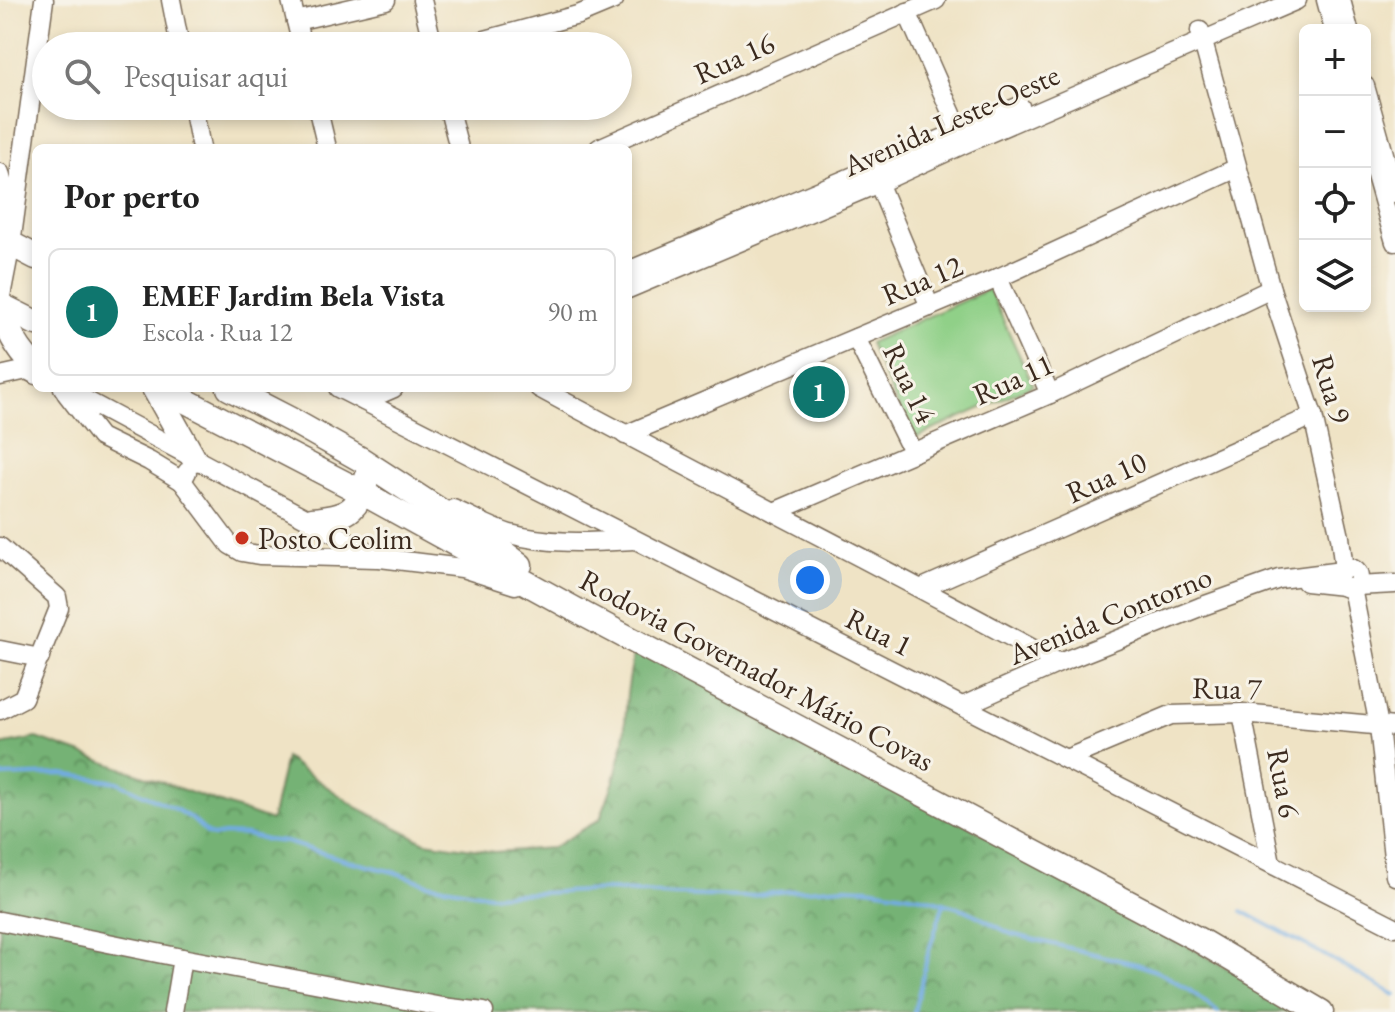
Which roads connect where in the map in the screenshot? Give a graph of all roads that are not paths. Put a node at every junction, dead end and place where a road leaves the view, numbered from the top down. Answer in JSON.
{"nodes":[{"id":1,"x":44,"y":0,"type":"edge"},
{"id":2,"x":171,"y":0,"type":"edge"},
{"id":3,"x":291,"y":0,"type":"edge"},
{"id":4,"x":386,"y":0,"type":"edge"},
{"id":5,"x":422,"y":0,"type":"edge"},
{"id":6,"x":614,"y":0,"type":"edge"},
{"id":7,"x":936,"y":0,"type":"edge"},
{"id":8,"x":1265,"y":0,"type":"edge"},
{"id":9,"x":1297,"y":0,"type":"edge"},
{"id":10,"x":1326,"y":0,"type":"edge"},
{"id":11,"x":1341,"y":0,"type":"edge"},
{"id":12,"x":576,"y":7,"type":"edge"},
{"id":13,"x":907,"y":12,"type":"junction"},
{"id":14,"x":296,"y":21,"type":"junction"},
{"id":15,"x":1332,"y":24,"type":"edge"},
{"id":16,"x":1347,"y":24,"type":"edge"},
{"id":17,"x":39,"y":32,"type":"edge"},
{"id":18,"x":177,"y":32,"type":"edge"},
{"id":19,"x":299,"y":32,"type":"edge"},
{"id":20,"x":430,"y":32,"type":"edge"},
{"id":21,"x":504,"y":32,"type":"edge"},
{"id":22,"x":1201,"y":34,"type":"junction"},
{"id":23,"x":32,"y":72,"type":"edge"},
{"id":24,"x":1368,"y":96,"type":"edge"},
{"id":25,"x":196,"y":120,"type":"edge"},
{"id":26,"x":320,"y":120,"type":"edge"},
{"id":27,"x":452,"y":120,"type":"edge"},
{"id":28,"x":959,"y":130,"type":"junction"},
{"id":29,"x":200,"y":144,"type":"edge"},
{"id":30,"x":326,"y":144,"type":"edge"},
{"id":31,"x":458,"y":144,"type":"edge"},
{"id":32,"x":608,"y":144,"type":"edge"},
{"id":33,"x":1371,"y":158,"type":"edge"},
{"id":34,"x":1237,"y":168,"type":"junction"},
{"id":35,"x":0,"y":173,"type":"edge"},
{"id":36,"x":876,"y":176,"type":"junction"},
{"id":37,"x":1395,"y":193,"type":"edge"},
{"id":38,"x":4,"y":239,"type":"edge"},
{"id":39,"x":1395,"y":242,"type":"edge"},
{"id":40,"x":32,"y":245,"type":"edge"},
{"id":41,"x":32,"y":255,"type":"edge"},
{"id":42,"x":632,"y":269,"type":"edge"},
{"id":43,"x":998,"y":278,"type":"junction"},
{"id":44,"x":632,"y":287,"type":"edge"},
{"id":45,"x":1271,"y":289,"type":"junction"},
{"id":46,"x":0,"y":304,"type":"edge"},
{"id":47,"x":930,"y":307,"type":"junction"},
{"id":48,"x":32,"y":321,"type":"edge"},
{"id":49,"x":856,"y":338,"type":"junction"},
{"id":50,"x":0,"y":358,"type":"edge"},
{"id":51,"x":32,"y":369,"type":"edge"},
{"id":52,"x":32,"y":371,"type":"edge"},
{"id":53,"x":32,"y":371,"type":"edge"},
{"id":54,"x":0,"y":376,"type":"edge"},
{"id":55,"x":68,"y":392,"type":"edge"},
{"id":56,"x":156,"y":392,"type":"edge"},
{"id":57,"x":169,"y":392,"type":"edge"},
{"id":58,"x":237,"y":392,"type":"edge"},
{"id":59,"x":350,"y":392,"type":"edge"},
{"id":60,"x":546,"y":392,"type":"edge"},
{"id":61,"x":1050,"y":394,"type":"junction"},
{"id":62,"x":1313,"y":416,"type":"junction"},
{"id":63,"x":625,"y":435,"type":"junction"},
{"id":64,"x":913,"y":453,"type":"junction"},
{"id":65,"x":362,"y":460,"type":"junction"},
{"id":66,"x":188,"y":470,"type":"junction"},
{"id":67,"x":401,"y":485,"type":"junction"},
{"id":68,"x":363,"y":493,"type":"junction"},
{"id":69,"x":774,"y":512,"type":"junction"},
{"id":70,"x":312,"y":520,"type":"junction"},
{"id":71,"x":636,"y":540,"type":"junction"},
{"id":72,"x":0,"y":547,"type":"edge"},
{"id":73,"x":380,"y":558,"type":"junction"},
{"id":74,"x":1349,"y":577,"type":"junction"},
{"id":75,"x":1388,"y":584,"type":"edge"},
{"id":76,"x":922,"y":588,"type":"junction"},
{"id":77,"x":552,"y":597,"type":"junction"},
{"id":78,"x":585,"y":615,"type":"junction"},
{"id":79,"x":0,"y":650,"type":"edge"},
{"id":80,"x":40,"y":658,"type":"junction"},
{"id":81,"x":1059,"y":663,"type":"junction"},
{"id":82,"x":963,"y":706,"type":"junction"},
{"id":83,"x":0,"y":710,"type":"edge"},
{"id":84,"x":1242,"y":713,"type":"junction"},
{"id":85,"x":1387,"y":726,"type":"edge"},
{"id":86,"x":1066,"y":759,"type":"junction"},
{"id":87,"x":1271,"y":863,"type":"junction"},
{"id":88,"x":1395,"y":876,"type":"edge"},
{"id":89,"x":0,"y":921,"type":"edge"},
{"id":90,"x":1395,"y":927,"type":"edge"},
{"id":91,"x":182,"y":958,"type":"junction"},
{"id":92,"x":173,"y":1012,"type":"edge"},
{"id":93,"x":484,"y":1012,"type":"edge"},
{"id":94,"x":1321,"y":1012,"type":"edge"}],
"edges":[{"from":1,"to":17,"type":"street"},
{"from":2,"to":18,"type":"street"},
{"from":3,"to":14,"type":"street"},
{"from":4,"to":14,"type":"street"},
{"from":5,"to":20,"type":"street"},
{"from":6,"to":12,"type":"street"},
{"from":7,"to":13,"type":"street","name":"Rua 16"},
{"from":8,"to":22,"type":"street","name":"Avenida Leste-Oeste"},
{"from":9,"to":22,"type":"street","name":"Avenida Leste-Oeste"},
{"from":10,"to":15,"type":"street"},
{"from":11,"to":16,"type":"street"},
{"from":12,"to":21,"type":"street"},
{"from":13,"to":28,"type":"street"},
{"from":13,"to":32,"type":"street","name":"Rua 16"},
{"from":14,"to":19,"type":"street"},
{"from":22,"to":28,"type":"street","name":"Avenida Leste-Oeste"},
{"from":22,"to":34,"type":"street","name":"Rua 9"},
{"from":22,"to":36,"type":"street","name":"Avenida Leste-Oeste"},
{"from":23,"to":38,"type":"street"},
{"from":24,"to":37,"type":"street"},
{"from":25,"to":29,"type":"street"},
{"from":26,"to":30,"type":"street"},
{"from":27,"to":31,"type":"street"},
{"from":28,"to":36,"type":"street","name":"Avenida Leste-Oeste"},
{"from":33,"to":39,"type":"street"},
{"from":34,"to":43,"type":"street","name":"Rua 12"},
{"from":34,"to":45,"type":"street","name":"Rua 9"},
{"from":35,"to":38,"type":"street"},
{"from":36,"to":42,"type":"street","name":"Avenida Leste-Oeste"},
{"from":36,"to":44,"type":"street","name":"Avenida Leste-Oeste"},
{"from":36,"to":47,"type":"street"},
{"from":38,"to":40,"type":"street"},
{"from":38,"to":41,"type":"main road"},
{"from":38,"to":46,"type":"street"},
{"from":43,"to":47,"type":"street","name":"Rua 12"},
{"from":43,"to":61,"type":"street"},
{"from":45,"to":61,"type":"street","name":"Rua 11"},
{"from":45,"to":62,"type":"street","name":"Rua 9"},
{"from":46,"to":48,"type":"main road"},
{"from":46,"to":51,"type":"main road"},
{"from":47,"to":49,"type":"street","name":"Rua 12"},
{"from":49,"to":63,"type":"street","name":"Rua 12"},
{"from":49,"to":64,"type":"street","name":"Rua 14"},
{"from":50,"to":52,"type":"street"},
{"from":53,"to":54,"type":"street"},
{"from":55,"to":66,"type":"street"},
{"from":56,"to":66,"type":"main road"},
{"from":57,"to":68,"type":"main road","name":"Rodovia Governador Mário Covas"},
{"from":58,"to":65,"type":"main road"},
{"from":59,"to":71,"type":"street","name":"Rua 1"},
{"from":60,"to":63,"type":"street"},
{"from":61,"to":64,"type":"street","name":"Rua 11"},
{"from":62,"to":74,"type":"street","name":"Rua 9"},
{"from":62,"to":76,"type":"street","name":"Rua 10"},
{"from":63,"to":69,"type":"street"},
{"from":64,"to":69,"type":"street","name":"Rua 11"},
{"from":65,"to":67,"type":"main road"},
{"from":65,"to":68,"type":"main road"},
{"from":66,"to":70,"type":"street"},
{"from":66,"to":73,"type":"street"},
{"from":67,"to":71,"type":"street"},
{"from":67,"to":78,"type":"main road"},
{"from":68,"to":70,"type":"main road"},
{"from":68,"to":77,"type":"main road","name":"Rodovia Governador Mário Covas"},
{"from":69,"to":76,"type":"street"},
{"from":70,"to":73,"type":"street"},
{"from":71,"to":82,"type":"street","name":"Rua 1"},
{"from":72,"to":80,"type":"street"},
{"from":73,"to":77,"type":"street"},
{"from":74,"to":75,"type":"street","name":"Avenida Contorno"},
{"from":74,"to":81,"type":"street","name":"Avenida Contorno"},
{"from":74,"to":85,"type":"street","name":"Rua 9"},
{"from":76,"to":81,"type":"street"},
{"from":77,"to":78,"type":"main road","name":"Rodovia Governador Mário Covas"},
{"from":78,"to":94,"type":"main road","name":"Rodovia Governador Mário Covas"},
{"from":79,"to":80,"type":"street"},
{"from":80,"to":83,"type":"street"},
{"from":81,"to":82,"type":"street","name":"Avenida Contorno"},
{"from":82,"to":86,"type":"street","name":"Rua 1"},
{"from":84,"to":85,"type":"street","name":"Rua 7"},
{"from":84,"to":86,"type":"street","name":"Rua 7"},
{"from":84,"to":87,"type":"street","name":"Rua 6"},
{"from":85,"to":88,"type":"street","name":"Rua 9"},
{"from":86,"to":87,"type":"street","name":"Rua 1"},
{"from":87,"to":90,"type":"street","name":"Rua 1"},
{"from":89,"to":91,"type":"street"},
{"from":91,"to":92,"type":"street"},
{"from":91,"to":93,"type":"street"}]}
